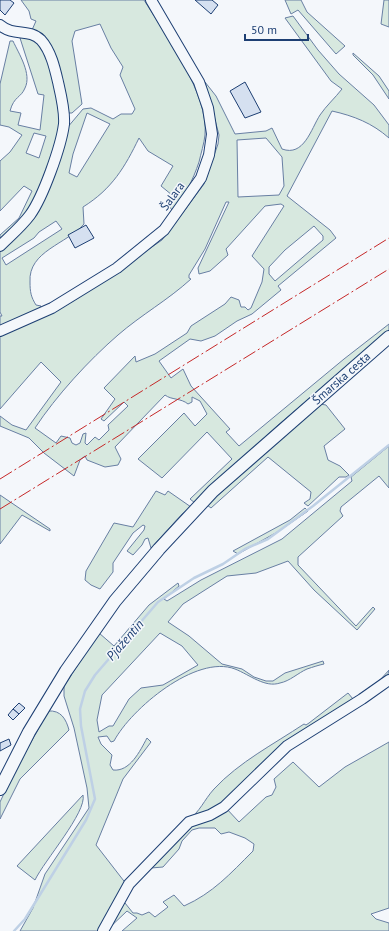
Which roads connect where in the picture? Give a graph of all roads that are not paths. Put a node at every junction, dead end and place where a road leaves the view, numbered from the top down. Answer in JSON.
{"nodes":[{"id":1,"x":151,"y":0,"type":"edge"},
{"id":2,"x":0,"y":25,"type":"edge"},
{"id":3,"x":0,"y":246,"type":"edge"},
{"id":4,"x":0,"y":331,"type":"edge"},
{"id":5,"x":389,"y":338,"type":"edge"},
{"id":6,"x":389,"y":680,"type":"edge"},
{"id":7,"x":0,"y":789,"type":"edge"},
{"id":8,"x":103,"y":931,"type":"edge"}],
"edges":[{"from":1,"to":4,"type":"street","name":"Šalara"},
{"from":2,"to":3,"type":"street"},
{"from":5,"to":7,"type":"main road","name":"Šmarska cesta"},
{"from":6,"to":8,"type":"street"}]}
